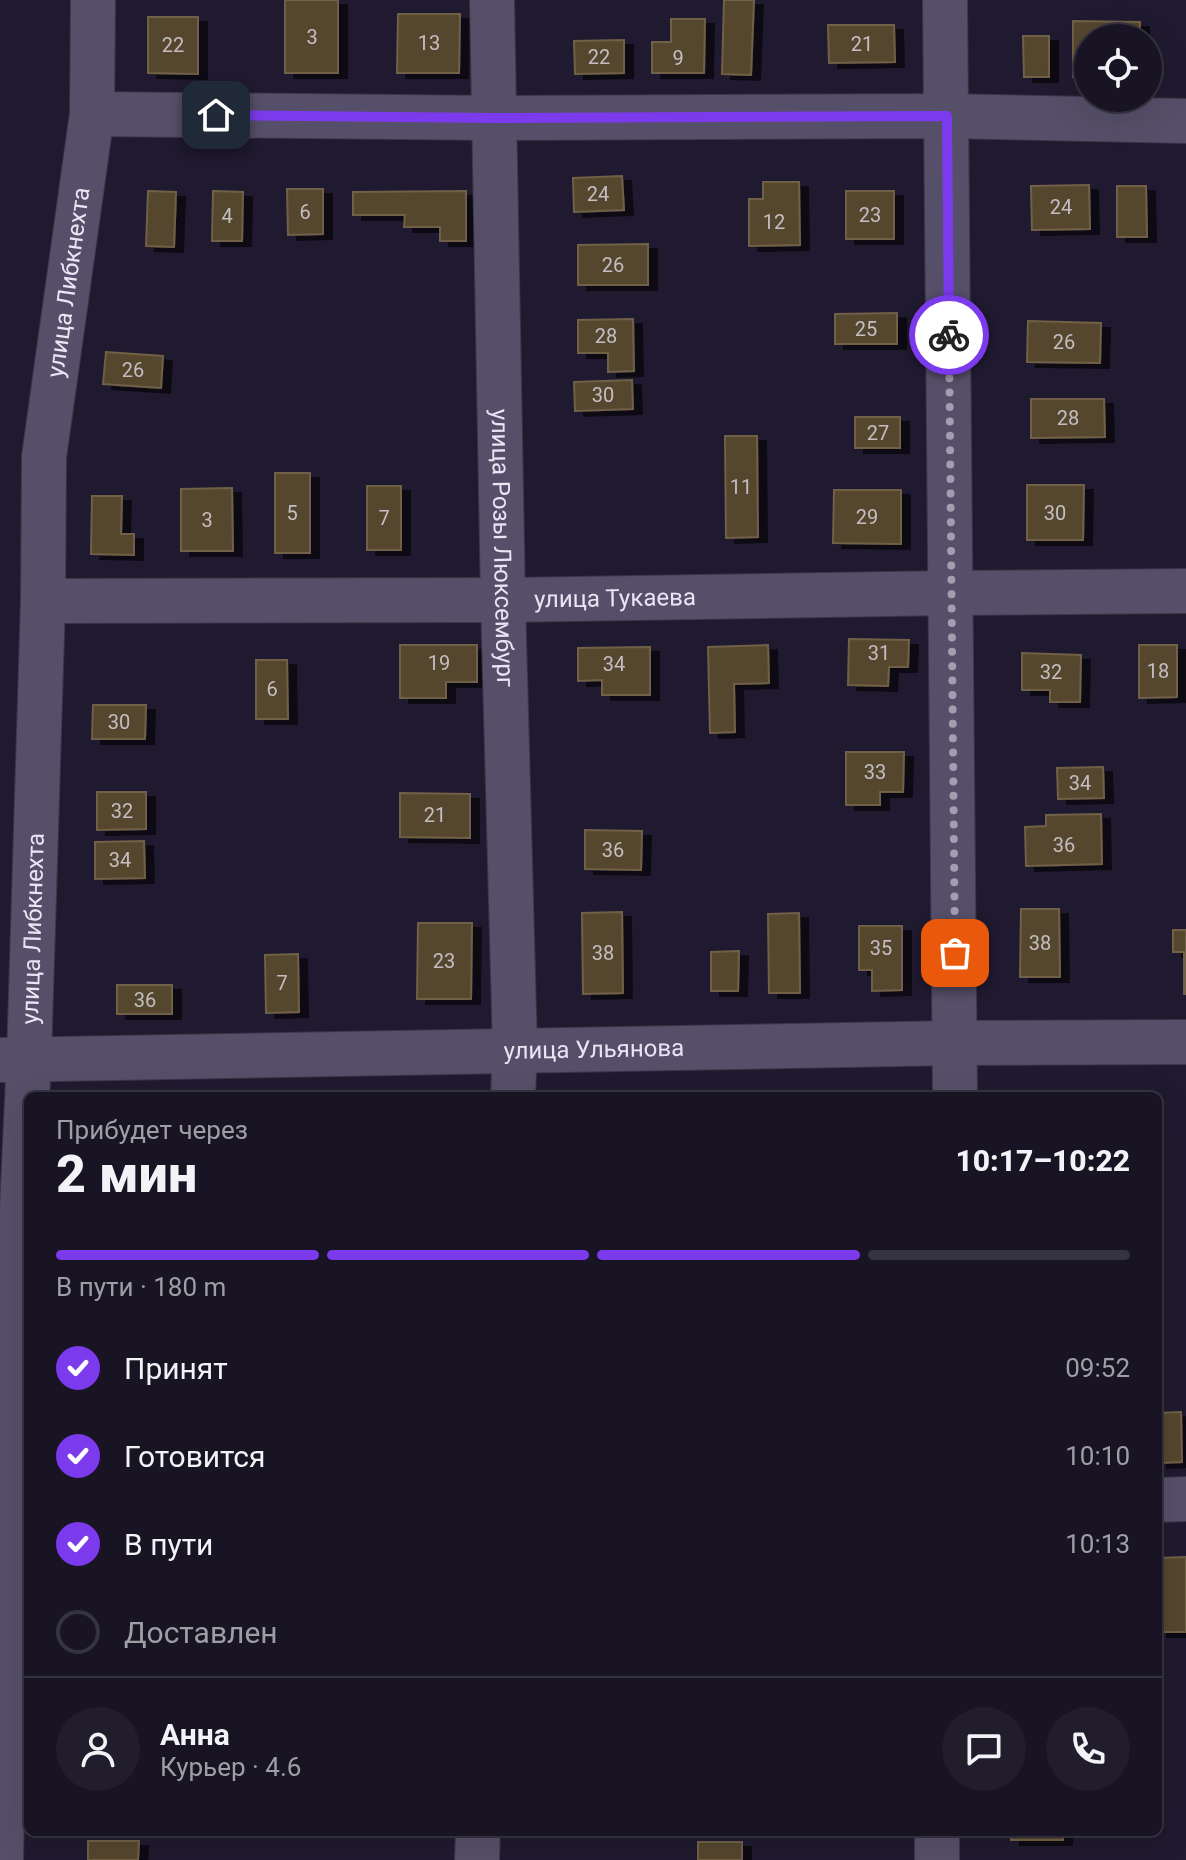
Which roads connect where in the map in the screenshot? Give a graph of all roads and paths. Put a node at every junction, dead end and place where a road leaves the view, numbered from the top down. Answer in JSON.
{"nodes":[{"id":1,"x":93,"y":0,"type":"edge"},
{"id":2,"x":492,"y":0,"type":"edge"},
{"id":3,"x":945,"y":0,"type":"edge"},
{"id":4,"x":92,"y":114,"type":"junction"},
{"id":5,"x":947,"y":116,"type":"junction"},
{"id":6,"x":495,"y":118,"type":"junction"},
{"id":7,"x":1186,"y":121,"type":"edge"},
{"id":8,"x":1186,"y":591,"type":"edge"},
{"id":9,"x":951,"y":593,"type":"junction"},
{"id":10,"x":503,"y":600,"type":"junction"},
{"id":11,"x":43,"y":601,"type":"junction"},
{"id":12,"x":1186,"y":1042,"type":"edge"},
{"id":13,"x":956,"y":1043,"type":"junction"},
{"id":14,"x":515,"y":1050,"type":"junction"},
{"id":15,"x":15,"y":1059,"type":"edge"},
{"id":16,"x":513,"y":1092,"type":"edge"},
{"id":17,"x":955,"y":1092,"type":"edge"},
{"id":18,"x":1186,"y":1499,"type":"edge"},
{"id":19,"x":1162,"y":1500,"type":"edge"},
{"id":20,"x":12,"y":1509,"type":"edge"},
{"id":21,"x":478,"y":1836,"type":"edge"},
{"id":22,"x":937,"y":1836,"type":"edge"},
{"id":23,"x":1,"y":1860,"type":"edge"},
{"id":24,"x":477,"y":1860,"type":"edge"},
{"id":25,"x":937,"y":1860,"type":"edge"}],
"edges":[{"from":1,"to":4,"type":"street","name":"улица Либкнехта"},
{"from":2,"to":6,"type":"street","name":"улица Розы Люксембург"},
{"from":3,"to":5,"type":"street"},
{"from":4,"to":6,"type":"street"},
{"from":4,"to":11,"type":"street","name":"улица Либкнехта"},
{"from":5,"to":6,"type":"street"},
{"from":5,"to":7,"type":"street"},
{"from":5,"to":9,"type":"street"},
{"from":6,"to":10,"type":"street","name":"улица Розы Люксембург"},
{"from":8,"to":9,"type":"street","name":"улица Тукаева"},
{"from":9,"to":10,"type":"street","name":"улица Тукаева"},
{"from":9,"to":13,"type":"street"},
{"from":10,"to":11,"type":"street","name":"улица Тукаева"},
{"from":10,"to":14,"type":"street","name":"улица Розы Люксембург"},
{"from":11,"to":15,"type":"street","name":"улица Либкнехта"},
{"from":12,"to":13,"type":"street","name":"улица Ульянова"},
{"from":13,"to":14,"type":"street","name":"улица Ульянова"},
{"from":13,"to":17,"type":"street"},
{"from":14,"to":15,"type":"street","name":"улица Ульянова"},
{"from":14,"to":16,"type":"street","name":"улица Розы Люксембург"},
{"from":15,"to":20,"type":"street","name":"улица Либкнехта"},
{"from":18,"to":19,"type":"street"},
{"from":20,"to":23,"type":"street","name":"улица Либкнехта"},
{"from":21,"to":24,"type":"street"},
{"from":22,"to":25,"type":"street"}]}
